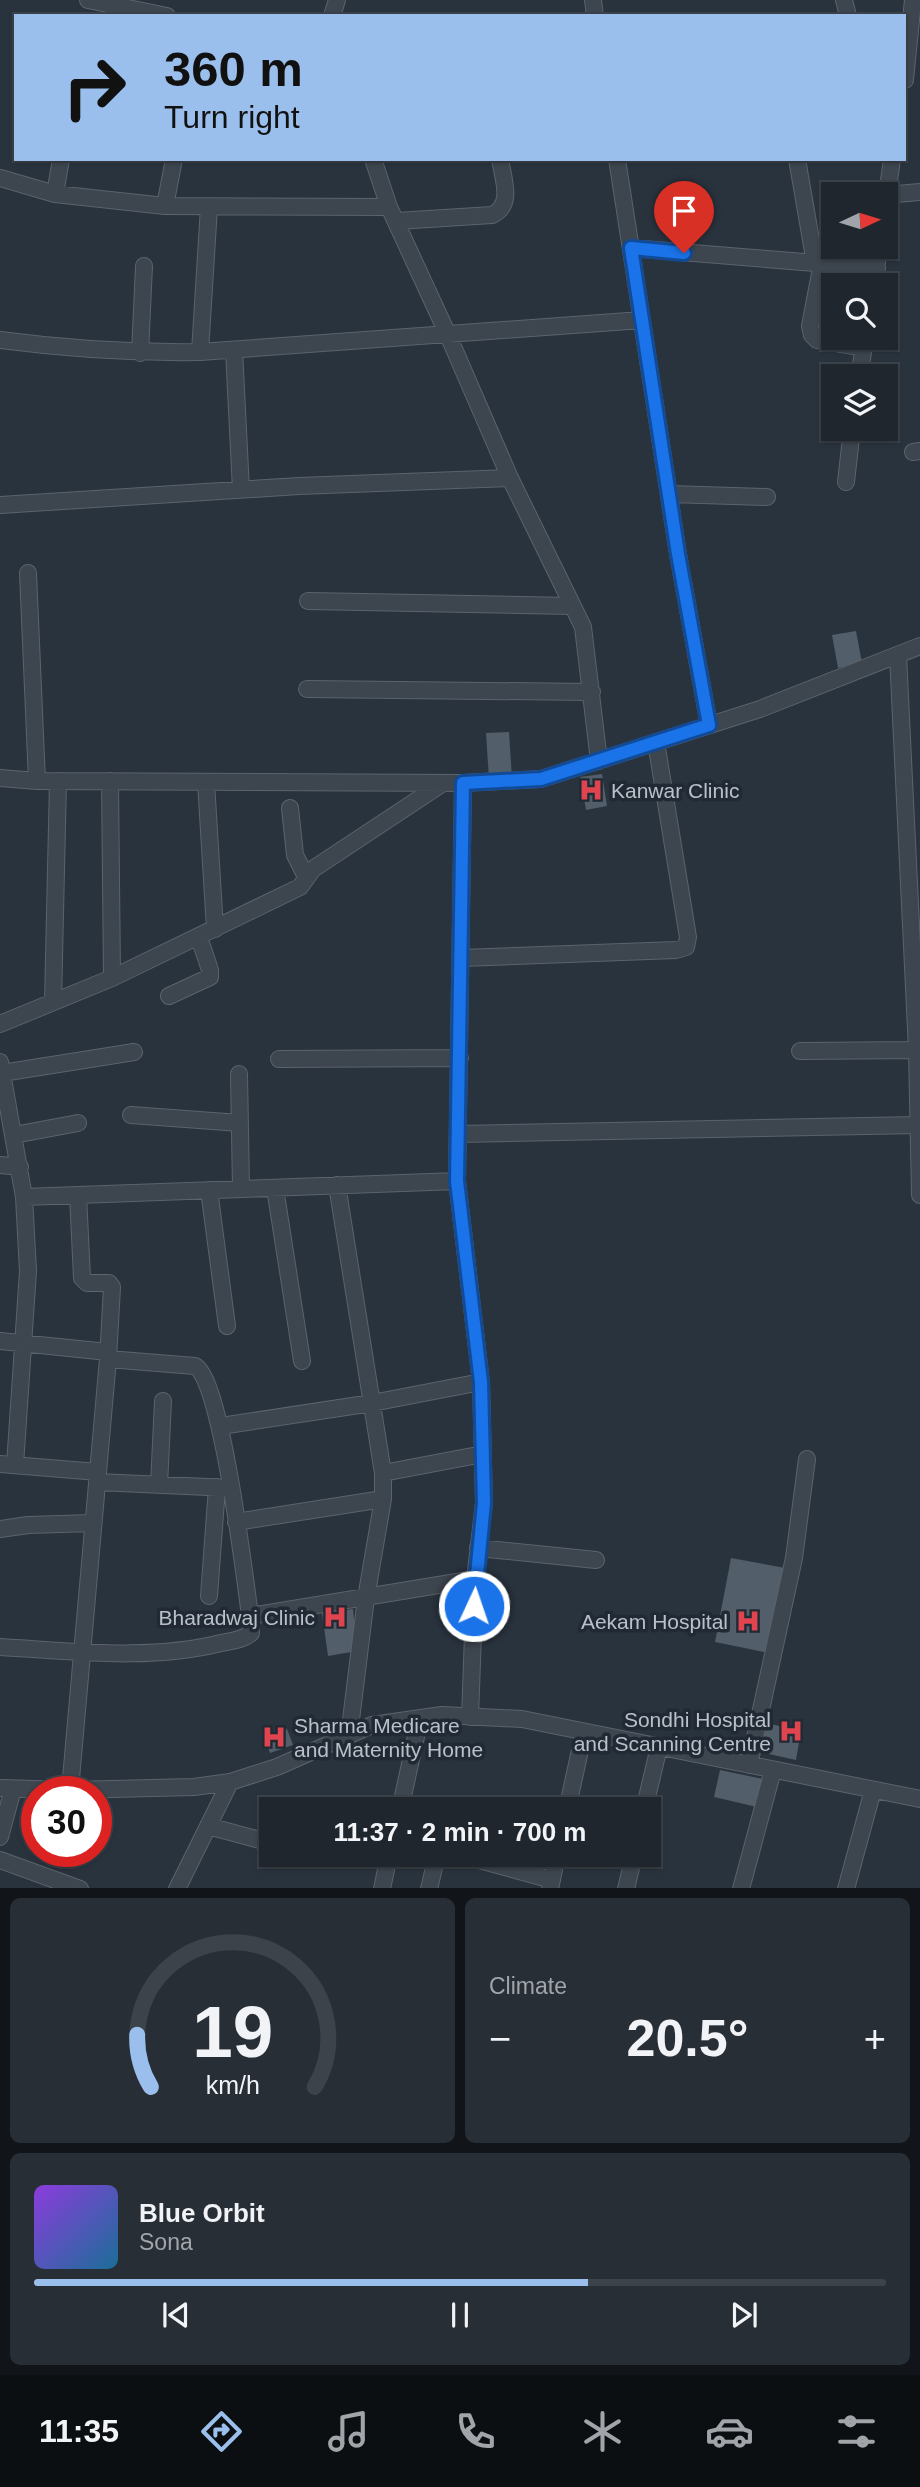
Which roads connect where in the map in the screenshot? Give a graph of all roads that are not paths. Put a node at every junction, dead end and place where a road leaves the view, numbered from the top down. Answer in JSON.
{"nodes":[{"id":1,"x":89,"y":0,"type":"edge"},
{"id":2,"x":913,"y":0,"type":"edge"},
{"id":3,"x":150,"y":6,"type":"edge"},
{"id":4,"x":906,"y":66,"type":"edge"},
{"id":5,"x":61,"y":161,"type":"edge"},
{"id":6,"x":174,"y":161,"type":"edge"},
{"id":7,"x":374,"y":161,"type":"edge"},
{"id":8,"x":500,"y":161,"type":"edge"},
{"id":9,"x":617,"y":161,"type":"edge"},
{"id":10,"x":797,"y":161,"type":"edge"},
{"id":11,"x":892,"y":161,"type":"edge"},
{"id":12,"x":0,"y":178,"type":"edge"},
{"id":13,"x":888,"y":182,"type":"edge"},
{"id":14,"x":920,"y":192,"type":"edge"},
{"id":15,"x":55,"y":194,"type":"junction"},
{"id":16,"x":898,"y":194,"type":"edge"},
{"id":17,"x":165,"y":206,"type":"junction"},
{"id":18,"x":209,"y":207,"type":"junction"},
{"id":19,"x":393,"y":214,"type":"junction"},
{"id":20,"x":631,"y":248,"type":"junction"},
{"id":21,"x":878,"y":259,"type":"edge"},
{"id":22,"x":819,"y":263,"type":"junction"},
{"id":23,"x":144,"y":266,"type":"dead end"},
{"id":24,"x":877,"y":268,"type":"junction"},
{"id":25,"x":876,"y":273,"type":"edge"},
{"id":26,"x":642,"y":320,"type":"junction"},
{"id":27,"x":448,"y":335,"type":"junction"},
{"id":28,"x":0,"y":340,"type":"edge"},
{"id":29,"x":821,"y":340,"type":"edge"},
{"id":30,"x":233,"y":350,"type":"junction"},
{"id":31,"x":200,"y":352,"type":"junction"},
{"id":32,"x":140,"y":353,"type":"junction"},
{"id":33,"x":851,"y":441,"type":"edge"},
{"id":34,"x":510,"y":478,"type":"junction"},
{"id":35,"x":846,"y":482,"type":"dead end"},
{"id":36,"x":241,"y":490,"type":"junction"},
{"id":37,"x":670,"y":494,"type":"junction"},
{"id":38,"x":767,"y":497,"type":"dead end"},
{"id":39,"x":0,"y":505,"type":"edge"},
{"id":40,"x":28,"y":573,"type":"dead end"},
{"id":41,"x":308,"y":601,"type":"dead end"},
{"id":42,"x":572,"y":606,"type":"junction"},
{"id":43,"x":920,"y":646,"type":"edge"},
{"id":44,"x":898,"y":655,"type":"junction"},
{"id":45,"x":307,"y":689,"type":"dead end"},
{"id":46,"x":592,"y":692,"type":"junction"},
{"id":47,"x":709,"y":725,"type":"junction"},
{"id":48,"x":656,"y":742,"type":"junction"},
{"id":49,"x":599,"y":761,"type":"junction"},
{"id":50,"x":0,"y":778,"type":"edge"},
{"id":51,"x":58,"y":781,"type":"junction"},
{"id":52,"x":110,"y":781,"type":"junction"},
{"id":53,"x":37,"y":782,"type":"junction"},
{"id":54,"x":206,"y":782,"type":"junction"},
{"id":55,"x":443,"y":783,"type":"junction"},
{"id":56,"x":463,"y":783,"type":"junction"},
{"id":57,"x":290,"y":808,"type":"dead end"},
{"id":58,"x":306,"y":877,"type":"junction"},
{"id":59,"x":215,"y":929,"type":"junction"},
{"id":60,"x":200,"y":937,"type":"junction"},
{"id":61,"x":461,"y":958,"type":"junction"},
{"id":62,"x":112,"y":978,"type":"junction"},
{"id":63,"x":169,"y":996,"type":"dead end"},
{"id":64,"x":53,"y":1002,"type":"junction"},
{"id":65,"x":0,"y":1024,"type":"edge"},
{"id":66,"x":917,"y":1050,"type":"junction"},
{"id":67,"x":800,"y":1051,"type":"dead end"},
{"id":68,"x":134,"y":1052,"type":"dead end"},
{"id":69,"x":460,"y":1058,"type":"junction"},
{"id":70,"x":279,"y":1059,"type":"dead end"},
{"id":71,"x":1,"y":1067,"type":"edge"},
{"id":72,"x":239,"y":1074,"type":"dead end"},
{"id":73,"x":131,"y":1115,"type":"dead end"},
{"id":74,"x":240,"y":1123,"type":"junction"},
{"id":75,"x":78,"y":1124,"type":"dead end"},
{"id":76,"x":918,"y":1125,"type":"edge"},
{"id":77,"x":458,"y":1134,"type":"junction"},
{"id":78,"x":13,"y":1135,"type":"junction"},
{"id":79,"x":0,"y":1166,"type":"edge"},
{"id":80,"x":20,"y":1167,"type":"junction"},
{"id":81,"x":457,"y":1181,"type":"junction"},
{"id":82,"x":337,"y":1185,"type":"junction"},
{"id":83,"x":275,"y":1188,"type":"junction"},
{"id":84,"x":241,"y":1189,"type":"junction"},
{"id":85,"x":209,"y":1190,"type":"junction"},
{"id":86,"x":78,"y":1195,"type":"junction"},
{"id":87,"x":920,"y":1195,"type":"edge"},
{"id":88,"x":24,"y":1197,"type":"junction"},
{"id":89,"x":227,"y":1326,"type":"dead end"},
{"id":90,"x":0,"y":1341,"type":"edge"},
{"id":91,"x":23,"y":1343,"type":"junction"},
{"id":92,"x":108,"y":1355,"type":"junction"},
{"id":93,"x":302,"y":1361,"type":"dead end"},
{"id":94,"x":481,"y":1382,"type":"junction"},
{"id":95,"x":163,"y":1401,"type":"dead end"},
{"id":96,"x":372,"y":1403,"type":"junction"},
{"id":97,"x":220,"y":1426,"type":"junction"},
{"id":98,"x":483,"y":1454,"type":"junction"},
{"id":99,"x":807,"y":1459,"type":"dead end"},
{"id":100,"x":7,"y":1465,"type":"edge"},
{"id":101,"x":383,"y":1473,"type":"junction"},
{"id":102,"x":97,"y":1477,"type":"junction"},
{"id":103,"x":159,"y":1485,"type":"junction"},
{"id":104,"x":224,"y":1488,"type":"junction"},
{"id":105,"x":383,"y":1499,"type":"junction"},
{"id":106,"x":236,"y":1522,"type":"junction"},
{"id":107,"x":93,"y":1523,"type":"junction"},
{"id":108,"x":0,"y":1529,"type":"edge"},
{"id":109,"x":478,"y":1548,"type":"junction"},
{"id":110,"x":596,"y":1560,"type":"dead end"},
{"id":111,"x":475,"y":1579,"type":"junction"},
{"id":112,"x":209,"y":1596,"type":"dead end"},
{"id":113,"x":366,"y":1598,"type":"junction"},
{"id":114,"x":250,"y":1616,"type":"junction"},
{"id":115,"x":0,"y":1647,"type":"edge"},
{"id":116,"x":82,"y":1651,"type":"junction"},
{"id":117,"x":470,"y":1717,"type":"junction"},
{"id":118,"x":420,"y":1718,"type":"junction"},
{"id":119,"x":584,"y":1732,"type":"junction"},
{"id":120,"x":349,"y":1736,"type":"junction"},
{"id":121,"x":659,"y":1747,"type":"junction"},
{"id":122,"x":749,"y":1765,"type":"junction"},
{"id":123,"x":772,"y":1770,"type":"junction"},
{"id":124,"x":71,"y":1776,"type":"edge"},
{"id":125,"x":230,"y":1782,"type":"junction"},
{"id":126,"x":6,"y":1788,"type":"edge"},
{"id":127,"x":112,"y":1789,"type":"edge"},
{"id":128,"x":873,"y":1790,"type":"junction"},
{"id":129,"x":403,"y":1797,"type":"edge"},
{"id":130,"x":570,"y":1797,"type":"edge"},
{"id":131,"x":647,"y":1797,"type":"edge"},
{"id":132,"x":920,"y":1799,"type":"edge"},
{"id":133,"x":208,"y":1826,"type":"junction"},
{"id":134,"x":0,"y":1838,"type":"edge"},
{"id":135,"x":259,"y":1840,"type":"edge"},
{"id":136,"x":0,"y":1860,"type":"edge"},
{"id":137,"x":386,"y":1867,"type":"edge"},
{"id":138,"x":434,"y":1867,"type":"edge"},
{"id":139,"x":498,"y":1867,"type":"edge"},
{"id":140,"x":631,"y":1867,"type":"edge"},
{"id":141,"x":551,"y":1884,"type":"edge"},
{"id":142,"x":80,"y":1888,"type":"edge"},
{"id":143,"x":177,"y":1888,"type":"edge"},
{"id":144,"x":382,"y":1888,"type":"edge"},
{"id":145,"x":429,"y":1888,"type":"edge"},
{"id":146,"x":626,"y":1888,"type":"edge"},
{"id":147,"x":741,"y":1888,"type":"edge"},
{"id":148,"x":846,"y":1888,"type":"edge"}],
"edges":[{"from":1,"to":3,"type":"street"},
{"from":2,"to":4,"type":"street"},
{"from":5,"to":15,"type":"street"},
{"from":6,"to":17,"type":"street"},
{"from":7,"to":19,"type":"street"},
{"from":8,"to":19,"type":"street"},
{"from":9,"to":20,"type":"street"},
{"from":10,"to":22,"type":"street"},
{"from":11,"to":13,"type":"street"},
{"from":12,"to":15,"type":"street"},
{"from":14,"to":16,"type":"street"},
{"from":15,"to":17,"type":"street"},
{"from":17,"to":18,"type":"street"},
{"from":18,"to":19,"type":"street"},
{"from":18,"to":31,"type":"street"},
{"from":19,"to":27,"type":"street"},
{"from":20,"to":22,"type":"street"},
{"from":20,"to":26,"type":"street"},
{"from":21,"to":24,"type":"street"},
{"from":22,"to":24,"type":"street"},
{"from":22,"to":29,"type":"street"},
{"from":23,"to":32,"type":"street"},
{"from":24,"to":25,"type":"street"},
{"from":26,"to":27,"type":"street"},
{"from":26,"to":37,"type":"street"},
{"from":27,"to":30,"type":"street"},
{"from":27,"to":34,"type":"street"},
{"from":28,"to":32,"type":"street"},
{"from":30,"to":31,"type":"street"},
{"from":30,"to":36,"type":"street"},
{"from":31,"to":32,"type":"street"},
{"from":33,"to":35,"type":"street"},
{"from":34,"to":36,"type":"street"},
{"from":34,"to":42,"type":"street"},
{"from":36,"to":39,"type":"street"},
{"from":37,"to":38,"type":"street"},
{"from":37,"to":47,"type":"street"},
{"from":40,"to":53,"type":"street"},
{"from":41,"to":42,"type":"street"},
{"from":42,"to":46,"type":"street"},
{"from":43,"to":44,"type":"street"},
{"from":44,"to":47,"type":"street"},
{"from":44,"to":66,"type":"street"},
{"from":45,"to":46,"type":"street"},
{"from":46,"to":49,"type":"street"},
{"from":47,"to":48,"type":"street"},
{"from":48,"to":49,"type":"street"},
{"from":48,"to":61,"type":"street"},
{"from":49,"to":56,"type":"street"},
{"from":50,"to":53,"type":"street"},
{"from":51,"to":52,"type":"street"},
{"from":51,"to":53,"type":"street"},
{"from":51,"to":64,"type":"street"},
{"from":52,"to":54,"type":"street"},
{"from":52,"to":62,"type":"street"},
{"from":54,"to":55,"type":"street"},
{"from":54,"to":59,"type":"street"},
{"from":55,"to":56,"type":"street"},
{"from":55,"to":58,"type":"street"},
{"from":56,"to":61,"type":"street"},
{"from":57,"to":58,"type":"street"},
{"from":58,"to":59,"type":"street"},
{"from":59,"to":60,"type":"street"},
{"from":60,"to":62,"type":"street"},
{"from":60,"to":63,"type":"street"},
{"from":61,"to":69,"type":"street"},
{"from":62,"to":64,"type":"street"},
{"from":64,"to":65,"type":"street"},
{"from":66,"to":67,"type":"street"},
{"from":66,"to":76,"type":"street"},
{"from":68,"to":71,"type":"street"},
{"from":69,"to":70,"type":"street"},
{"from":69,"to":77,"type":"street"},
{"from":71,"to":78,"type":"street"},
{"from":72,"to":74,"type":"street"},
{"from":73,"to":74,"type":"street"},
{"from":74,"to":84,"type":"street"},
{"from":75,"to":78,"type":"street"},
{"from":76,"to":77,"type":"street"},
{"from":76,"to":87,"type":"street"},
{"from":77,"to":81,"type":"street"},
{"from":78,"to":80,"type":"street"},
{"from":79,"to":80,"type":"street"},
{"from":80,"to":88,"type":"street"},
{"from":81,"to":82,"type":"street"},
{"from":81,"to":94,"type":"street"},
{"from":82,"to":83,"type":"street"},
{"from":82,"to":96,"type":"street"},
{"from":83,"to":84,"type":"street"},
{"from":83,"to":93,"type":"street"},
{"from":84,"to":85,"type":"street"},
{"from":85,"to":86,"type":"street"},
{"from":85,"to":89,"type":"street"},
{"from":86,"to":88,"type":"street"},
{"from":86,"to":92,"type":"street"},
{"from":88,"to":91,"type":"street"},
{"from":90,"to":91,"type":"street"},
{"from":91,"to":92,"type":"street"},
{"from":91,"to":100,"type":"street"},
{"from":92,"to":97,"type":"street"},
{"from":92,"to":102,"type":"street"},
{"from":94,"to":96,"type":"street"},
{"from":94,"to":98,"type":"street"},
{"from":95,"to":103,"type":"street"},
{"from":96,"to":97,"type":"street"},
{"from":96,"to":101,"type":"street"},
{"from":97,"to":104,"type":"street"},
{"from":98,"to":101,"type":"street"},
{"from":98,"to":109,"type":"street"},
{"from":99,"to":122,"type":"street"},
{"from":100,"to":102,"type":"street"},
{"from":101,"to":105,"type":"street"},
{"from":102,"to":103,"type":"street"},
{"from":102,"to":107,"type":"street"},
{"from":103,"to":104,"type":"street"},
{"from":104,"to":106,"type":"street"},
{"from":104,"to":112,"type":"street"},
{"from":105,"to":106,"type":"street"},
{"from":105,"to":113,"type":"street"},
{"from":106,"to":114,"type":"street"},
{"from":107,"to":108,"type":"street"},
{"from":107,"to":116,"type":"street"},
{"from":109,"to":110,"type":"street"},
{"from":109,"to":111,"type":"street"},
{"from":111,"to":113,"type":"street"},
{"from":111,"to":117,"type":"street"},
{"from":113,"to":114,"type":"street"},
{"from":113,"to":120,"type":"street"},
{"from":114,"to":116,"type":"street"},
{"from":115,"to":116,"type":"street"},
{"from":116,"to":124,"type":"street"},
{"from":117,"to":118,"type":"street"},
{"from":117,"to":119,"type":"street"},
{"from":118,"to":120,"type":"street"},
{"from":118,"to":129,"type":"street"},
{"from":119,"to":121,"type":"street"},
{"from":119,"to":130,"type":"street"},
{"from":120,"to":125,"type":"street"},
{"from":121,"to":122,"type":"street"},
{"from":121,"to":131,"type":"street"},
{"from":122,"to":123,"type":"street"},
{"from":123,"to":128,"type":"street"},
{"from":123,"to":147,"type":"street"},
{"from":125,"to":127,"type":"street"},
{"from":125,"to":133,"type":"street"},
{"from":126,"to":134,"type":"street"},
{"from":128,"to":132,"type":"street"},
{"from":128,"to":148,"type":"street"},
{"from":133,"to":135,"type":"street"},
{"from":133,"to":143,"type":"street"},
{"from":136,"to":142,"type":"street"},
{"from":137,"to":144,"type":"street"},
{"from":138,"to":145,"type":"street"},
{"from":139,"to":141,"type":"street"},
{"from":140,"to":146,"type":"street"}]}
